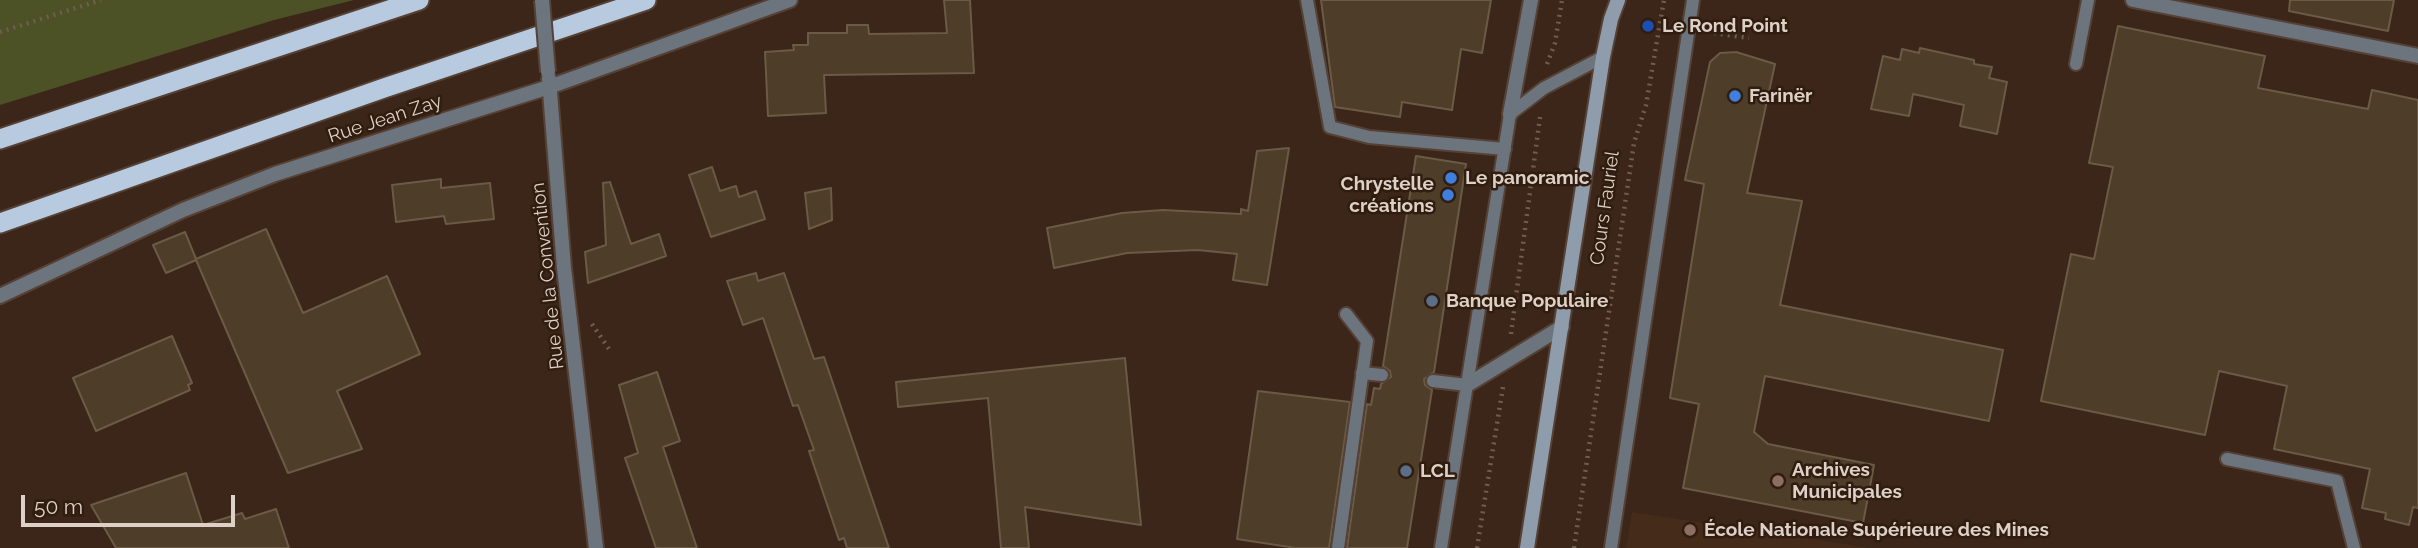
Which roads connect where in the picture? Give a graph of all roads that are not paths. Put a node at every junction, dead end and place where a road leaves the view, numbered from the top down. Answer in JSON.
{"nodes":[{"id":1,"x":419,"y":0,"type":"edge"},
{"id":2,"x":542,"y":0,"type":"edge"},
{"id":3,"x":646,"y":0,"type":"edge"},
{"id":4,"x":790,"y":0,"type":"edge"},
{"id":5,"x":1307,"y":0,"type":"edge"},
{"id":6,"x":1531,"y":0,"type":"edge"},
{"id":7,"x":1607,"y":0,"type":"edge"},
{"id":8,"x":1618,"y":0,"type":"edge"},
{"id":9,"x":1693,"y":0,"type":"edge"},
{"id":10,"x":2088,"y":0,"type":"edge"},
{"id":11,"x":2133,"y":0,"type":"edge"},
{"id":12,"x":1611,"y":19,"type":"junction"},
{"id":13,"x":2418,"y":56,"type":"edge"},
{"id":14,"x":1603,"y":57,"type":"junction"},
{"id":15,"x":2076,"y":64,"type":"dead end"},
{"id":16,"x":549,"y":79,"type":"junction"},
{"id":17,"x":1510,"y":114,"type":"junction"},
{"id":18,"x":0,"y":139,"type":"edge"},
{"id":19,"x":1505,"y":149,"type":"junction"},
{"id":20,"x":0,"y":223,"type":"edge"},
{"id":21,"x":0,"y":296,"type":"edge"},
{"id":22,"x":1346,"y":314,"type":"dead end"},
{"id":23,"x":1562,"y":327,"type":"junction"},
{"id":24,"x":1362,"y":373,"type":"junction"},
{"id":25,"x":1382,"y":375,"type":"dead end"},
{"id":26,"x":1433,"y":381,"type":"dead end"},
{"id":27,"x":1467,"y":385,"type":"junction"},
{"id":28,"x":2227,"y":459,"type":"dead end"},
{"id":29,"x":596,"y":548,"type":"edge"},
{"id":30,"x":1338,"y":548,"type":"edge"},
{"id":31,"x":1441,"y":548,"type":"edge"},
{"id":32,"x":1527,"y":548,"type":"edge"},
{"id":33,"x":1611,"y":548,"type":"edge"},
{"id":34,"x":2354,"y":548,"type":"edge"}],
"edges":[{"from":1,"to":18,"type":"highway"},
{"from":2,"to":16,"type":"street","name":"Rue de la Convention","bridge":true},
{"from":3,"to":20,"type":"highway"},
{"from":4,"to":16,"type":"street","name":"Rue Jean Zay"},
{"from":5,"to":19,"type":"lane"},
{"from":6,"to":17,"type":"street"},
{"from":7,"to":12,"type":"main road","name":"Cours Fauriel"},
{"from":8,"to":12,"type":"main road","name":"Cours Fauriel"},
{"from":9,"to":33,"type":"lane"},
{"from":10,"to":15,"type":"lane"},
{"from":11,"to":13,"type":"street"},
{"from":12,"to":14,"type":"main road","name":"Cours Fauriel"},
{"from":14,"to":17,"type":"lane"},
{"from":14,"to":23,"type":"main road","name":"Cours Fauriel"},
{"from":16,"to":21,"type":"street","name":"Rue Jean Zay"},
{"from":16,"to":29,"type":"street","name":"Rue de la Convention"},
{"from":17,"to":19,"type":"lane"},
{"from":19,"to":27,"type":"lane"},
{"from":22,"to":24,"type":"lane"},
{"from":23,"to":27,"type":"street"},
{"from":23,"to":32,"type":"main road","name":"Cours Fauriel"},
{"from":24,"to":25,"type":"lane"},
{"from":24,"to":30,"type":"lane"},
{"from":26,"to":27,"type":"lane"},
{"from":27,"to":31,"type":"lane"},
{"from":28,"to":34,"type":"lane"}]}
